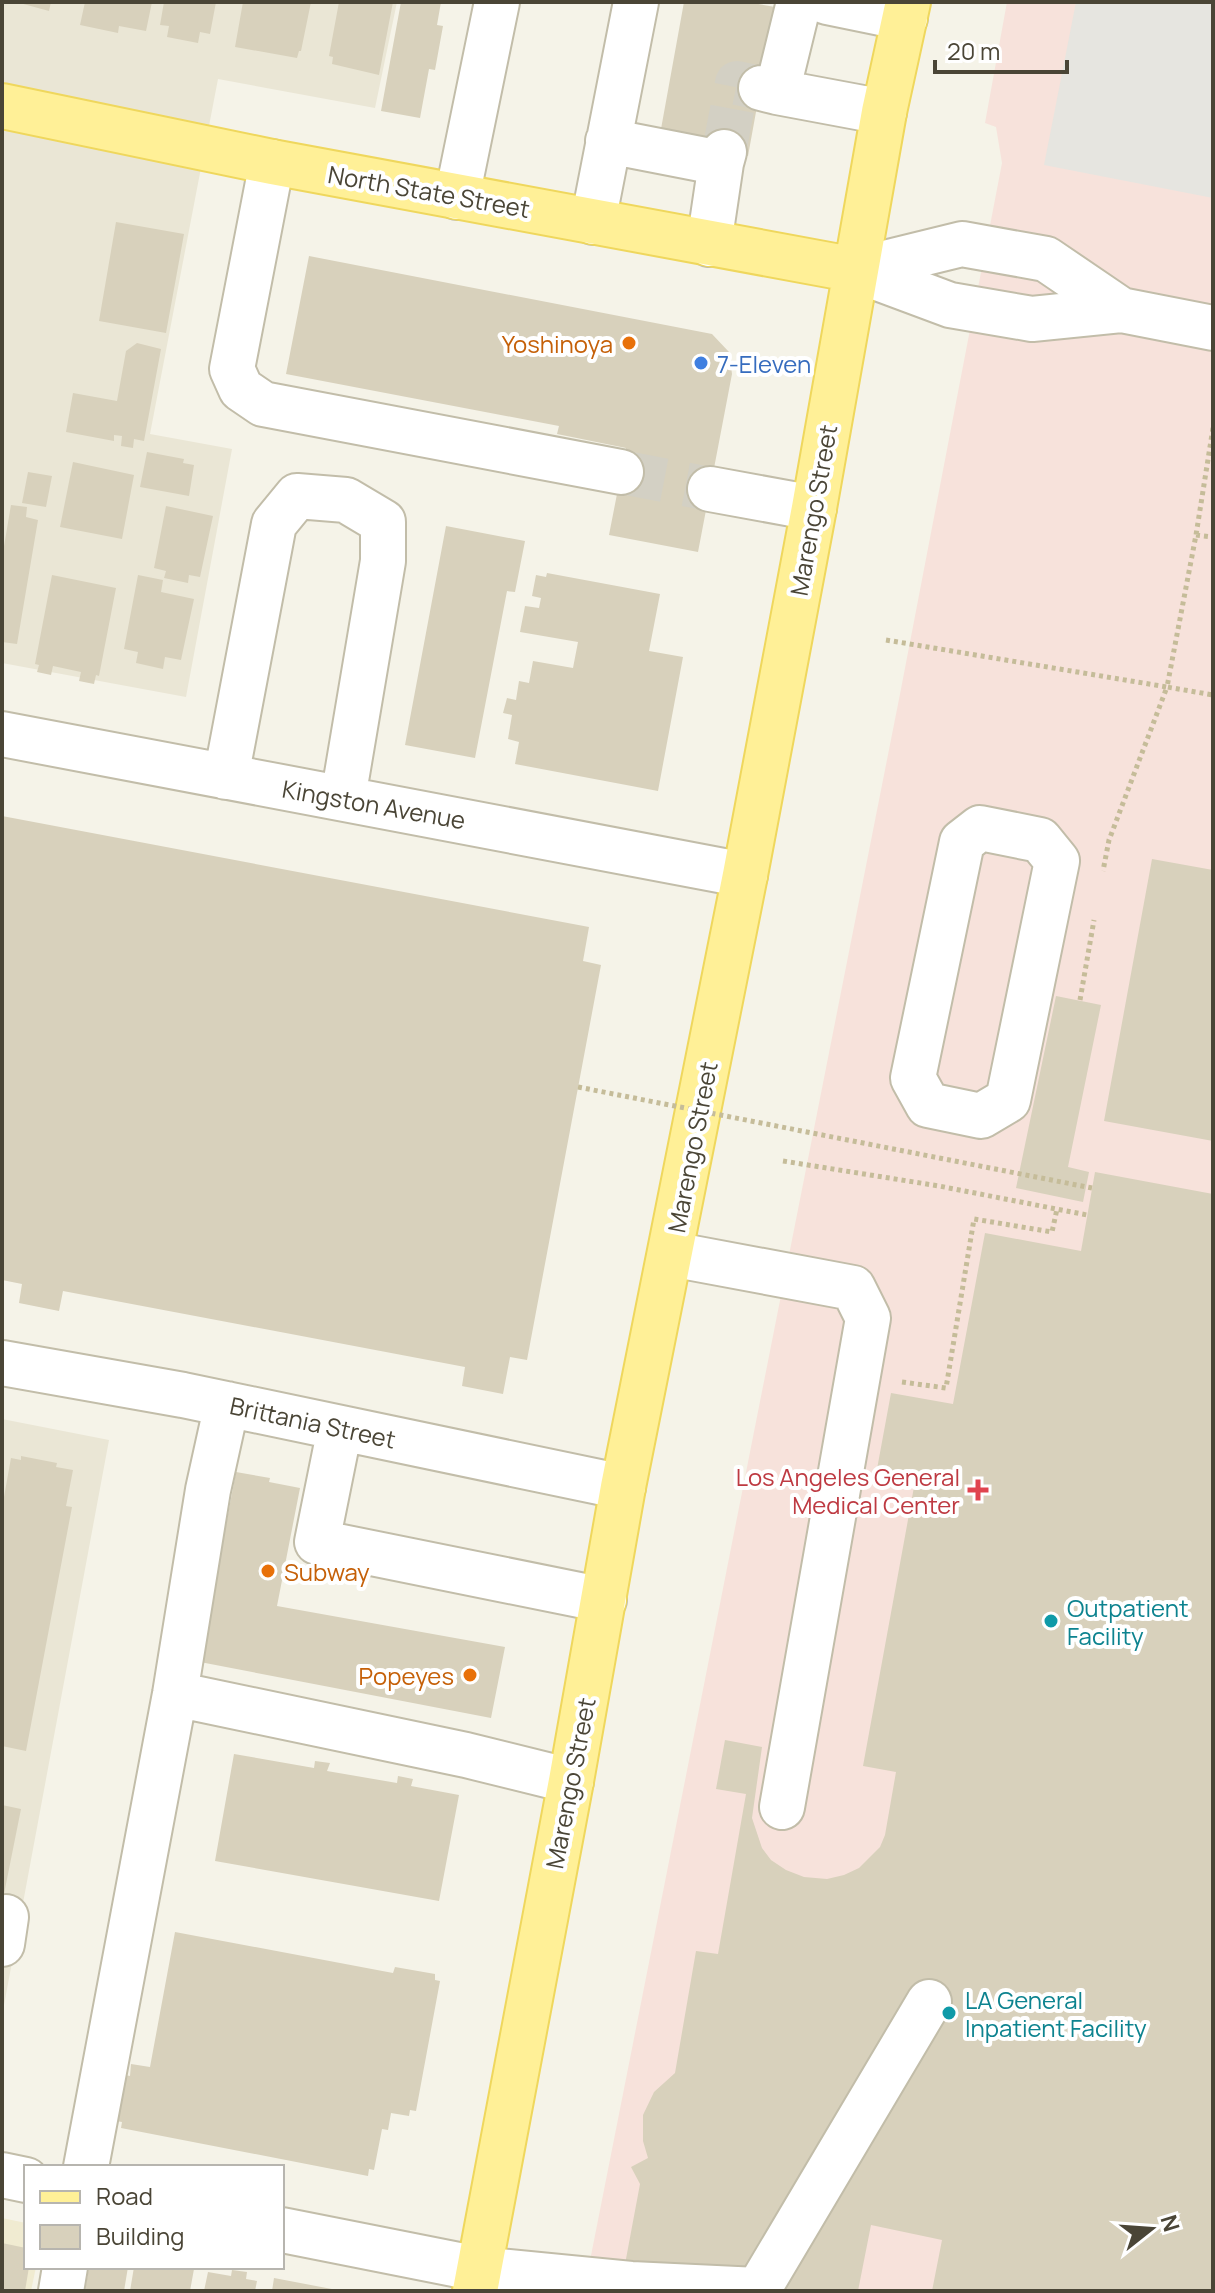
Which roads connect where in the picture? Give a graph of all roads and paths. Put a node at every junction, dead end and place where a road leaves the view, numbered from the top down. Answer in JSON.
{"nodes":[{"id":1,"x":497,"y":2,"type":"edge"},
{"id":2,"x":636,"y":2,"type":"edge"},
{"id":3,"x":799,"y":2,"type":"edge"},
{"id":4,"x":827,"y":2,"type":"edge"},
{"id":5,"x":906,"y":10,"type":"edge"},
{"id":6,"x":2,"y":106,"type":"edge"},
{"id":7,"x":884,"y":112,"type":"junction"},
{"id":8,"x":608,"y":141,"type":"junction"},
{"id":9,"x":272,"y":162,"type":"junction"},
{"id":10,"x":457,"y":197,"type":"junction"},
{"id":11,"x":593,"y":222,"type":"junction"},
{"id":12,"x":709,"y":244,"type":"junction"},
{"id":13,"x":856,"y":270,"type":"junction"},
{"id":14,"x":1121,"y":310,"type":"junction"},
{"id":15,"x":1213,"y":328,"type":"edge"},
{"id":16,"x":1213,"y":428,"type":"edge"},
{"id":17,"x":1210,"y":470,"type":"edge"},
{"id":18,"x":621,"y":472,"type":"tunnel mouth"},
{"id":19,"x":710,"y":489,"type":"tunnel mouth"},
{"id":20,"x":814,"y":508,"type":"junction"},
{"id":21,"x":1196,"y":535,"type":"junction"},
{"id":22,"x":1213,"y":537,"type":"edge"},
{"id":23,"x":886,"y":640,"type":"dead end"},
{"id":24,"x":1167,"y":687,"type":"junction"},
{"id":25,"x":1213,"y":695,"type":"edge"},
{"id":26,"x":2,"y":734,"type":"edge"},
{"id":27,"x":226,"y":777,"type":"junction"},
{"id":28,"x":343,"y":798,"type":"junction"},
{"id":29,"x":745,"y":875,"type":"junction"},
{"id":30,"x":1100,"y":886,"type":"dead end"},
{"id":31,"x":948,"y":912,"type":"joint"},
{"id":32,"x":1095,"y":917,"type":"dead end"},
{"id":33,"x":1080,"y":1000,"type":"dead end"},
{"id":34,"x":578,"y":1087,"type":"dead end"},
{"id":35,"x":783,"y":1161,"type":"dead end"},
{"id":36,"x":1092,"y":1188,"type":"dead end"},
{"id":37,"x":1057,"y":1209,"type":"junction"},
{"id":38,"x":1087,"y":1215,"type":"dead end"},
{"id":39,"x":671,"y":1254,"type":"junction"},
{"id":40,"x":4,"y":1371,"type":"edge"},
{"id":41,"x":900,"y":1381,"type":"dead end"},
{"id":42,"x":227,"y":1404,"type":"junction"},
{"id":43,"x":340,"y":1428,"type":"junction"},
{"id":44,"x":623,"y":1487,"type":"junction"},
{"id":45,"x":604,"y":1600,"type":"junction"},
{"id":46,"x":175,"y":1694,"type":"junction"},
{"id":47,"x":571,"y":1781,"type":"junction"},
{"id":48,"x":782,"y":1807,"type":"dead end"},
{"id":49,"x":929,"y":2002,"type":"dead end"},
{"id":50,"x":86,"y":2165,"type":"edge"},
{"id":51,"x":2,"y":2175,"type":"edge"},
{"id":52,"x":24,"y":2180,"type":"edge"},
{"id":53,"x":284,"y":2231,"type":"edge"},
{"id":54,"x":65,"y":2269,"type":"edge"},
{"id":55,"x":477,"y":2280,"type":"edge"},
{"id":56,"x":61,"y":2291,"type":"edge"}],
"edges":[{"from":1,"to":10,"type":"street"},
{"from":2,"to":8,"type":"street"},
{"from":3,"to":7,"type":"street"},
{"from":4,"to":5,"type":"street"},
{"from":5,"to":7,"type":"main road","name":"Marengo Street"},
{"from":6,"to":9,"type":"main road","name":"North State Street"},
{"from":7,"to":13,"type":"main road","name":"Marengo Street"},
{"from":8,"to":11,"type":"street"},
{"from":8,"to":12,"type":"street"},
{"from":9,"to":10,"type":"main road","name":"North State Street"},
{"from":9,"to":18,"type":"street"},
{"from":10,"to":11,"type":"main road","name":"North State Street"},
{"from":11,"to":12,"type":"main road","name":"North State Street"},
{"from":12,"to":13,"type":"main road","name":"North State Street"},
{"from":13,"to":14,"type":"street","name":"North State Street"},
{"from":13,"to":14,"type":"street","name":"North State Street"},
{"from":13,"to":20,"type":"main road","name":"Marengo Street"},
{"from":14,"to":15,"type":"street","name":"North State Street"},
{"from":16,"to":17,"type":"path"},
{"from":17,"to":21,"type":"path"},
{"from":19,"to":20,"type":"street"},
{"from":20,"to":29,"type":"main road","name":"Marengo Street"},
{"from":21,"to":22,"type":"path"},
{"from":21,"to":24,"type":"path"},
{"from":23,"to":24,"type":"path"},
{"from":24,"to":25,"type":"path"},
{"from":24,"to":30,"type":"path"},
{"from":26,"to":27,"type":"street","name":"Kingston Avenue"},
{"from":27,"to":28,"type":"street","name":"Kingston Avenue"},
{"from":27,"to":28,"type":"street"},
{"from":28,"to":29,"type":"street","name":"Kingston Avenue"},
{"from":29,"to":39,"type":"main road","name":"Marengo Street"},
{"from":31,"to":31,"type":"street"},
{"from":32,"to":33,"type":"path"},
{"from":34,"to":36,"type":"path","bridge":true},
{"from":35,"to":37,"type":"path"},
{"from":37,"to":38,"type":"path"},
{"from":37,"to":41,"type":"path"},
{"from":39,"to":44,"type":"main road","name":"Marengo Street"},
{"from":39,"to":48,"type":"street"},
{"from":40,"to":42,"type":"street","name":"Brittania Street"},
{"from":42,"to":43,"type":"street","name":"Brittania Street"},
{"from":42,"to":46,"type":"street"},
{"from":43,"to":44,"type":"street","name":"Brittania Street"},
{"from":43,"to":45,"type":"street"},
{"from":44,"to":45,"type":"main road","name":"Marengo Street"},
{"from":45,"to":47,"type":"main road","name":"Marengo Street"},
{"from":46,"to":47,"type":"street"},
{"from":46,"to":50,"type":"street"},
{"from":47,"to":55,"type":"main road","name":"Marengo Street"},
{"from":49,"to":55,"type":"street"},
{"from":51,"to":52,"type":"street"},
{"from":53,"to":55,"type":"street"},
{"from":54,"to":56,"type":"street"}]}
